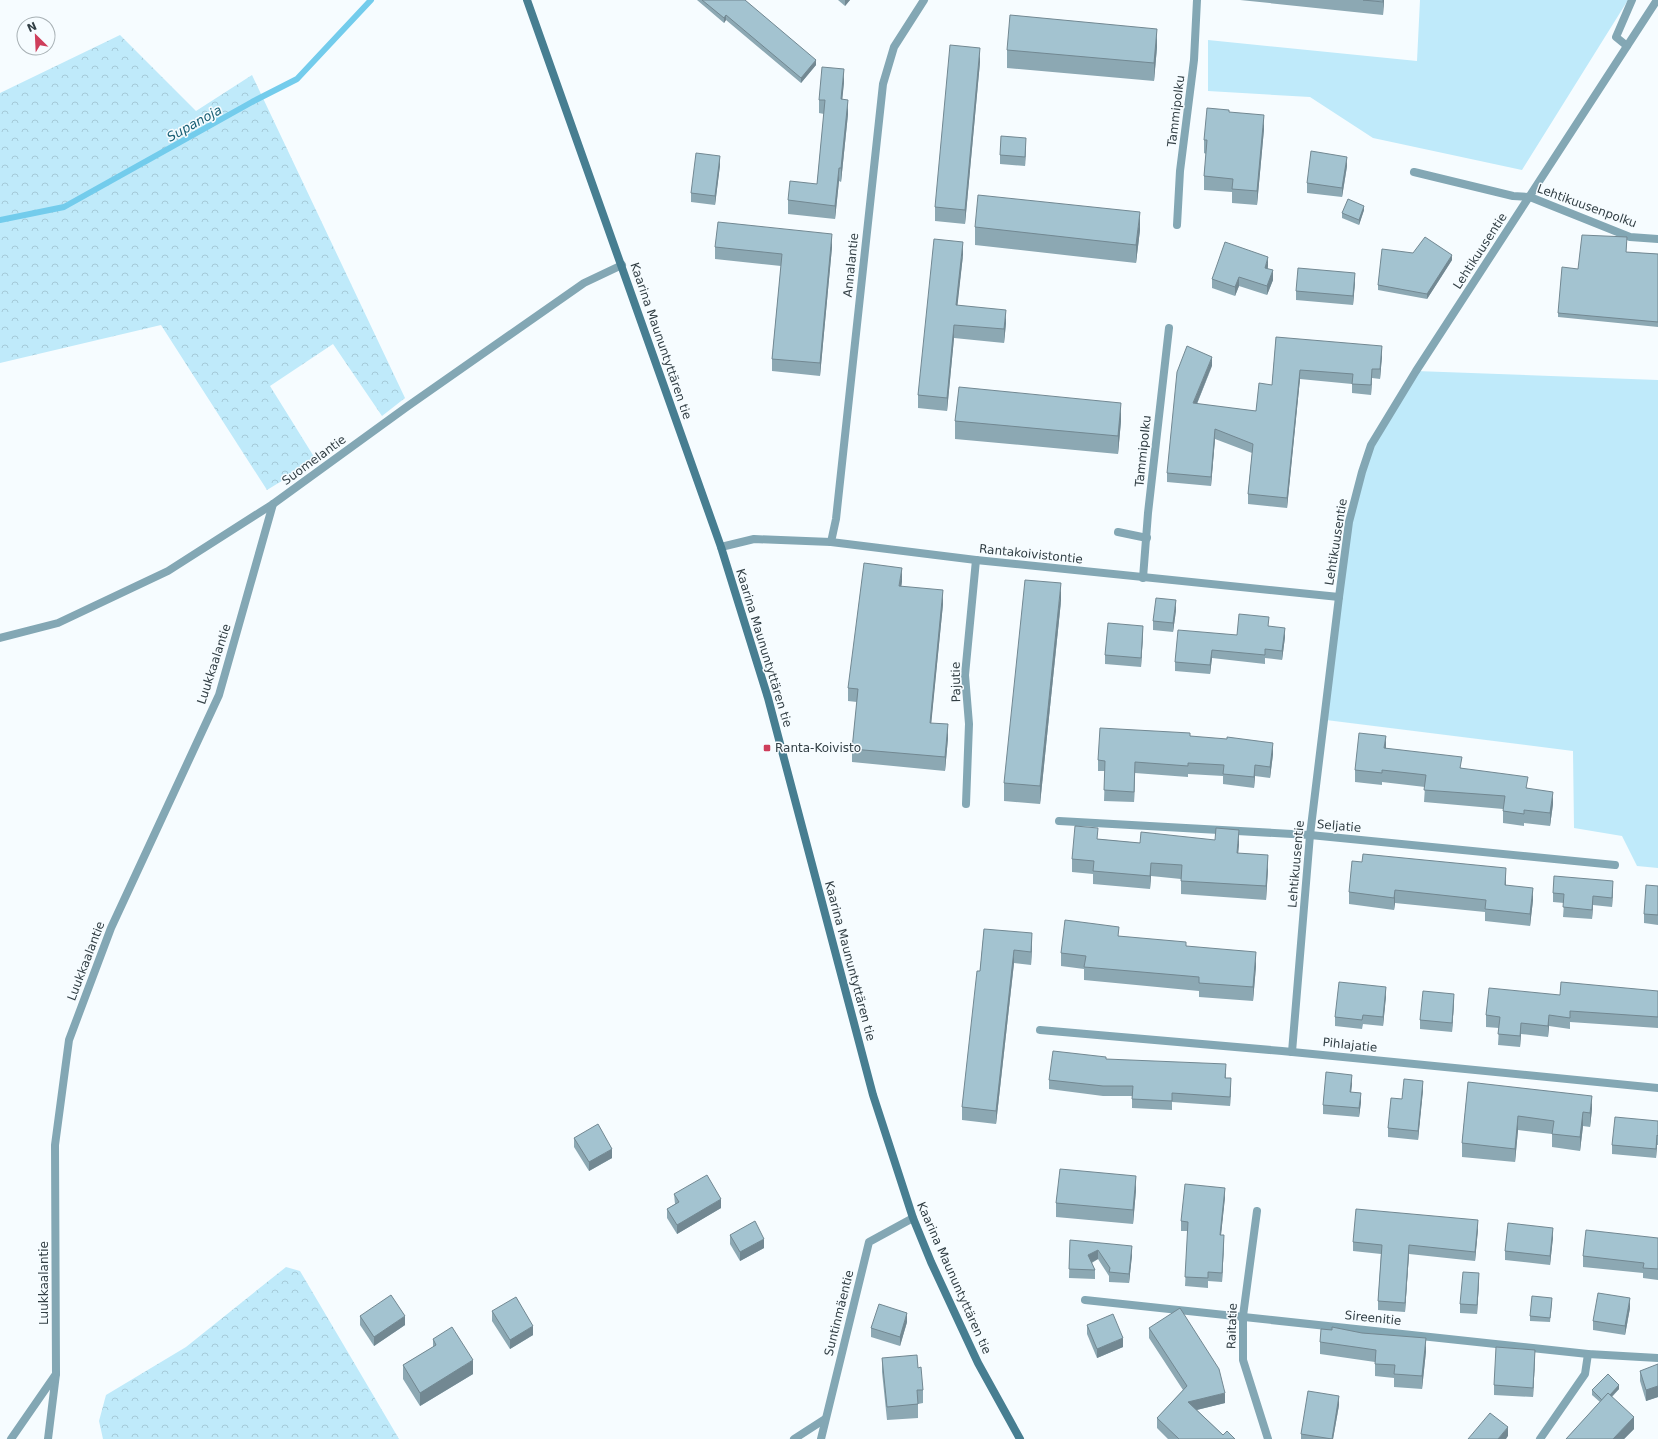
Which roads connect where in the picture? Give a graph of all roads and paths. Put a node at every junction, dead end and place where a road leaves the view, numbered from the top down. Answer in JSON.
{"nodes":[{"id":1,"x":527,"y":0,"type":"edge"},
{"id":2,"x":924,"y":0,"type":"edge"},
{"id":3,"x":1197,"y":0,"type":"edge"},
{"id":4,"x":1632,"y":0,"type":"edge"},
{"id":5,"x":1657,"y":0,"type":"edge"},
{"id":6,"x":1626,"y":46,"type":"junction"},
{"id":7,"x":1414,"y":172,"type":"dead end"},
{"id":8,"x":1530,"y":197,"type":"junction"},
{"id":9,"x":1177,"y":225,"type":"dead end"},
{"id":10,"x":1658,"y":239,"type":"edge"},
{"id":11,"x":622,"y":265,"type":"junction"},
{"id":12,"x":1169,"y":328,"type":"dead end"},
{"id":13,"x":273,"y":504,"type":"junction"},
{"id":14,"x":1118,"y":532,"type":"dead end"},
{"id":15,"x":1147,"y":538,"type":"junction"},
{"id":16,"x":831,"y":542,"type":"junction"},
{"id":17,"x":721,"y":547,"type":"junction"},
{"id":18,"x":976,"y":560,"type":"junction"},
{"id":19,"x":1143,"y":578,"type":"junction"},
{"id":20,"x":1339,"y":597,"type":"junction"},
{"id":21,"x":0,"y":638,"type":"edge"},
{"id":22,"x":966,"y":804,"type":"dead end"},
{"id":23,"x":1059,"y":821,"type":"dead end"},
{"id":24,"x":1310,"y":835,"type":"junction"},
{"id":25,"x":1615,"y":865,"type":"dead end"},
{"id":26,"x":1040,"y":1030,"type":"dead end"},
{"id":27,"x":1292,"y":1052,"type":"junction"},
{"id":28,"x":1658,"y":1088,"type":"edge"},
{"id":29,"x":1257,"y":1211,"type":"dead end"},
{"id":30,"x":913,"y":1218,"type":"junction"},
{"id":31,"x":1085,"y":1300,"type":"dead end"},
{"id":32,"x":1243,"y":1316,"type":"junction"},
{"id":33,"x":1588,"y":1354,"type":"junction"},
{"id":34,"x":1658,"y":1358,"type":"edge"},
{"id":35,"x":56,"y":1374,"type":"junction"},
{"id":36,"x":825,"y":1419,"type":"junction"},
{"id":37,"x":11,"y":1439,"type":"edge"},
{"id":38,"x":48,"y":1439,"type":"edge"},
{"id":39,"x":794,"y":1439,"type":"edge"},
{"id":40,"x":820,"y":1439,"type":"edge"},
{"id":41,"x":1020,"y":1439,"type":"edge"},
{"id":42,"x":1268,"y":1439,"type":"edge"},
{"id":43,"x":1540,"y":1439,"type":"edge"}],
"edges":[{"from":1,"to":11,"type":"main road","name":"Kaarina Maununtyttären tie"},
{"from":2,"to":16,"type":"street","name":"Annalantie"},
{"from":3,"to":9,"type":"street","name":"Tammipolku"},
{"from":4,"to":6,"type":"street"},
{"from":5,"to":6,"type":"street","name":"Lehtikuusentie"},
{"from":6,"to":8,"type":"street","name":"Lehtikuusentie"},
{"from":7,"to":8,"type":"street","name":"Lehtikuusenpolku"},
{"from":8,"to":10,"type":"street","name":"Lehtikuusenpolku"},
{"from":8,"to":20,"type":"street","name":"Lehtikuusentie"},
{"from":11,"to":13,"type":"street","name":"Suomelantie"},
{"from":11,"to":17,"type":"main road","name":"Kaarina Maununtyttären tie"},
{"from":12,"to":15,"type":"street","name":"Tammipolku"},
{"from":13,"to":21,"type":"street","name":"Suomelantie"},
{"from":13,"to":35,"type":"street","name":"Luukkaalantie"},
{"from":14,"to":15,"type":"street"},
{"from":15,"to":19,"type":"street","name":"Tammipolku"},
{"from":16,"to":17,"type":"street","name":"Rantakoivistontie"},
{"from":16,"to":18,"type":"street","name":"Rantakoivistontie"},
{"from":17,"to":30,"type":"main road","name":"Kaarina Maununtyttären tie"},
{"from":18,"to":19,"type":"street","name":"Rantakoivistontie"},
{"from":18,"to":22,"type":"street","name":"Pajutie"},
{"from":19,"to":20,"type":"street","name":"Rantakoivistontie"},
{"from":20,"to":24,"type":"street","name":"Lehtikuusentie"},
{"from":23,"to":24,"type":"street","name":"Seljatie"},
{"from":24,"to":25,"type":"street","name":"Seljatie"},
{"from":24,"to":27,"type":"street","name":"Lehtikuusentie"},
{"from":26,"to":27,"type":"street","name":"Pihlajatie"},
{"from":27,"to":28,"type":"street","name":"Pihlajatie"},
{"from":29,"to":32,"type":"street","name":"Raitatie"},
{"from":30,"to":36,"type":"street","name":"Suntinmäentie"},
{"from":30,"to":41,"type":"main road","name":"Kaarina Maununtyttären tie"},
{"from":31,"to":32,"type":"street","name":"Sireenitie"},
{"from":32,"to":33,"type":"street","name":"Sireenitie"},
{"from":32,"to":42,"type":"street","name":"Raitatie"},
{"from":33,"to":34,"type":"street","name":"Sireenitie"},
{"from":33,"to":43,"type":"street"},
{"from":35,"to":37,"type":"street"},
{"from":35,"to":38,"type":"street","name":"Luukkaalantie"},
{"from":36,"to":39,"type":"street"},
{"from":36,"to":40,"type":"street","name":"Suntinmäentie"}]}
